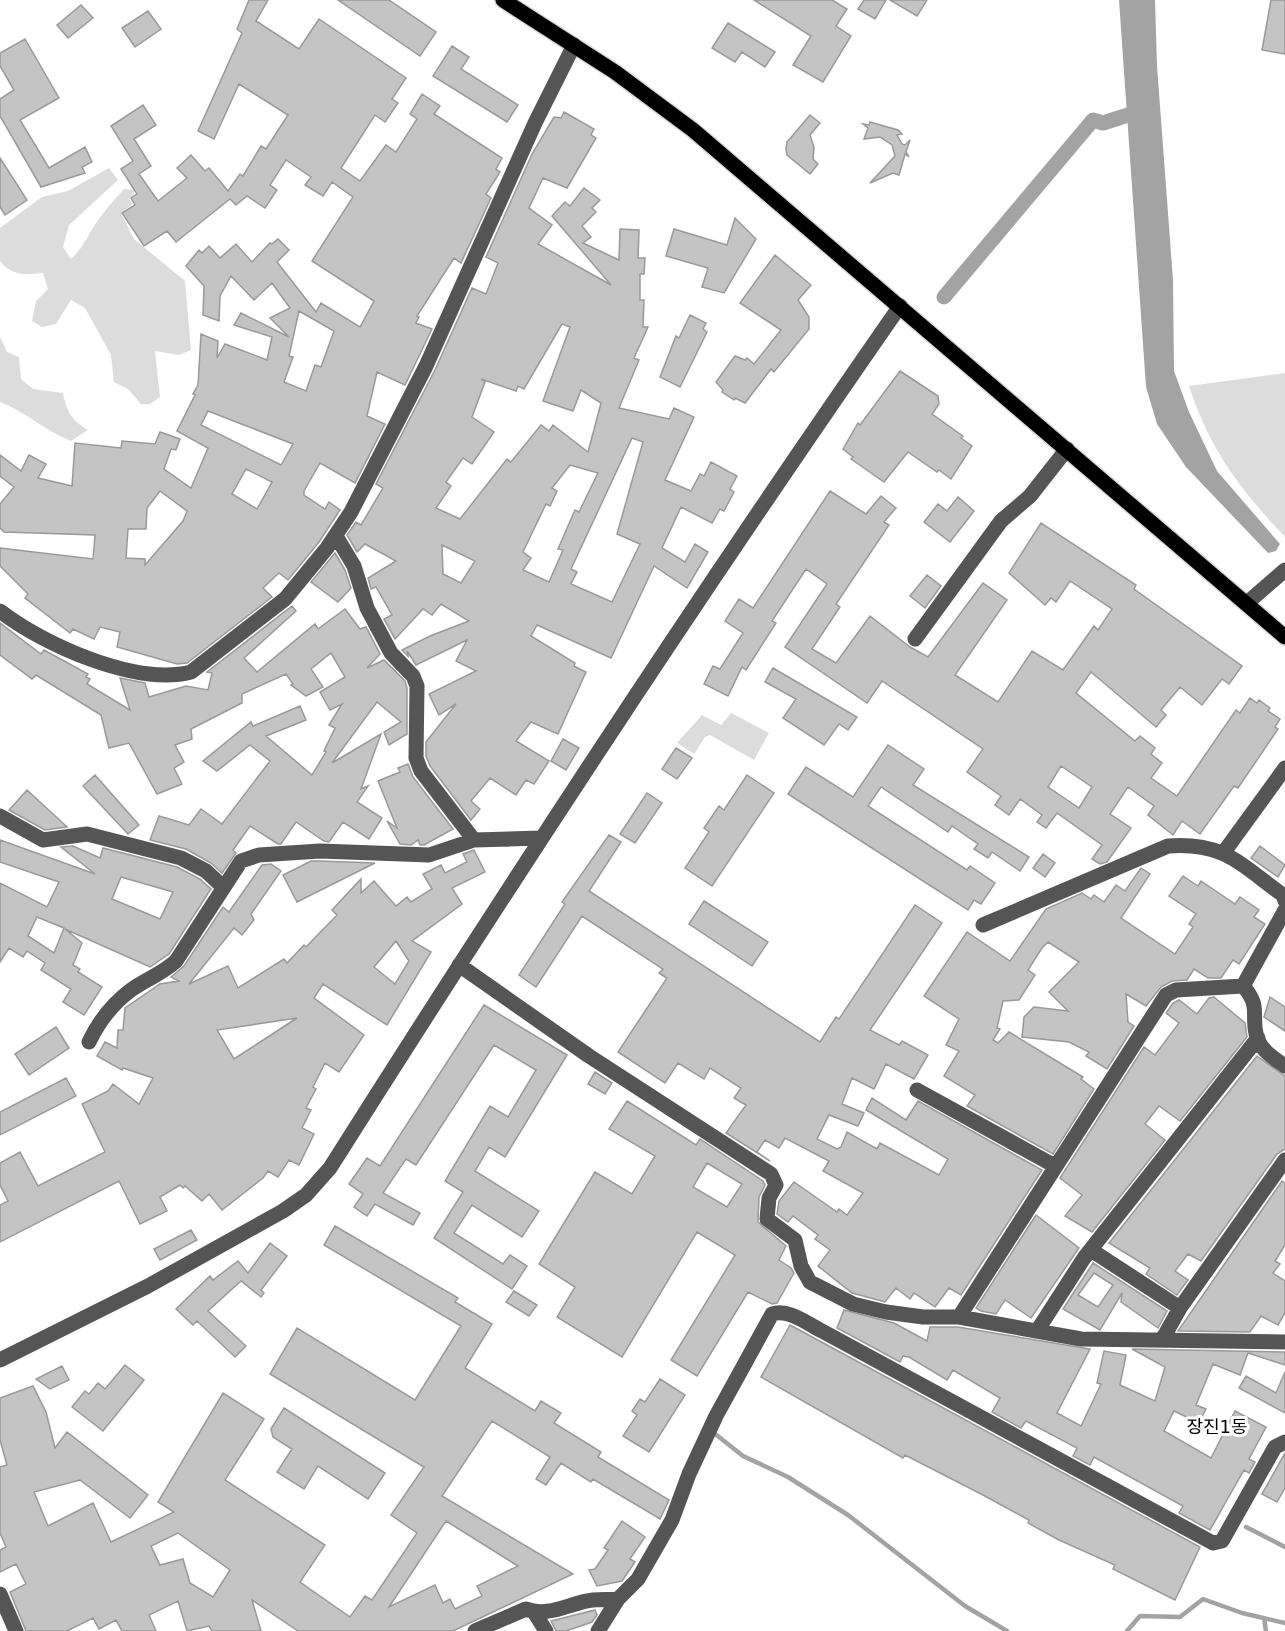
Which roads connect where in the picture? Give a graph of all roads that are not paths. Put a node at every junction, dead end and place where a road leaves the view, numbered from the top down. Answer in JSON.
{"nodes":[{"id":1,"x":503,"y":0,"type":"edge"},
{"id":2,"x":574,"y":45,"type":"junction"},
{"id":3,"x":900,"y":306,"type":"junction"},
{"id":4,"x":1068,"y":449,"type":"junction"},
{"id":5,"x":336,"y":536,"type":"junction"},
{"id":6,"x":1285,"y":570,"type":"edge"},
{"id":7,"x":1248,"y":603,"type":"junction"},
{"id":8,"x":0,"y":611,"type":"edge"},
{"id":9,"x":1285,"y":637,"type":"edge"},
{"id":10,"x":915,"y":639,"type":"dead end"},
{"id":11,"x":1285,"y":768,"type":"edge"},
{"id":12,"x":0,"y":816,"type":"edge"},
{"id":13,"x":540,"y":838,"type":"junction"},
{"id":14,"x":474,"y":840,"type":"junction"},
{"id":15,"x":1224,"y":852,"type":"junction"},
{"id":16,"x":222,"y":886,"type":"junction"},
{"id":17,"x":1285,"y":901,"type":"edge"},
{"id":18,"x":1285,"y":910,"type":"edge"},
{"id":19,"x":983,"y":925,"type":"dead end"},
{"id":20,"x":459,"y":965,"type":"junction"},
{"id":21,"x":1243,"y":986,"type":"junction"},
{"id":22,"x":1258,"y":1038,"type":"junction"},
{"id":23,"x":89,"y":1042,"type":"dead end"},
{"id":24,"x":1285,"y":1066,"type":"edge"},
{"id":25,"x":917,"y":1090,"type":"dead end"},
{"id":26,"x":1285,"y":1160,"type":"edge"},
{"id":27,"x":1055,"y":1166,"type":"junction"},
{"id":28,"x":1091,"y":1250,"type":"junction"},
{"id":29,"x":1180,"y":1308,"type":"junction"},
{"id":30,"x":958,"y":1317,"type":"junction"},
{"id":31,"x":1037,"y":1331,"type":"junction"},
{"id":32,"x":1162,"y":1340,"type":"junction"},
{"id":33,"x":1285,"y":1342,"type":"edge"},
{"id":34,"x":0,"y":1360,"type":"edge"},
{"id":35,"x":1285,"y":1442,"type":"edge"},
{"id":36,"x":0,"y":1594,"type":"edge"},
{"id":37,"x":618,"y":1599,"type":"junction"},
{"id":38,"x":534,"y":1612,"type":"junction"},
{"id":39,"x":15,"y":1631,"type":"edge"},
{"id":40,"x":475,"y":1631,"type":"edge"},
{"id":41,"x":546,"y":1631,"type":"edge"},
{"id":42,"x":598,"y":1631,"type":"edge"}],
"edges":[{"from":1,"to":2,"type":"main road"},
{"from":2,"to":3,"type":"main road"},
{"from":2,"to":5,"type":"street"},
{"from":3,"to":4,"type":"main road"},
{"from":3,"to":13,"type":"street"},
{"from":4,"to":7,"type":"main road"},
{"from":4,"to":10,"type":"street"},
{"from":5,"to":8,"type":"street"},
{"from":5,"to":14,"type":"street"},
{"from":6,"to":7,"type":"street"},
{"from":7,"to":9,"type":"main road"},
{"from":11,"to":15,"type":"street"},
{"from":12,"to":16,"type":"street"},
{"from":13,"to":14,"type":"street"},
{"from":13,"to":20,"type":"street"},
{"from":14,"to":16,"type":"street"},
{"from":15,"to":17,"type":"street"},
{"from":15,"to":19,"type":"street"},
{"from":16,"to":23,"type":"street"},
{"from":18,"to":21,"type":"street"},
{"from":20,"to":30,"type":"street"},
{"from":20,"to":34,"type":"street"},
{"from":21,"to":22,"type":"street"},
{"from":21,"to":27,"type":"street"},
{"from":22,"to":24,"type":"street"},
{"from":22,"to":28,"type":"street"},
{"from":25,"to":27,"type":"street"},
{"from":26,"to":29,"type":"street"},
{"from":27,"to":30,"type":"street"},
{"from":28,"to":29,"type":"street"},
{"from":28,"to":31,"type":"street"},
{"from":29,"to":32,"type":"street"},
{"from":30,"to":31,"type":"street"},
{"from":31,"to":32,"type":"street"},
{"from":32,"to":33,"type":"street"},
{"from":35,"to":37,"type":"street"},
{"from":36,"to":39,"type":"street"},
{"from":37,"to":38,"type":"street"},
{"from":37,"to":42,"type":"street"},
{"from":38,"to":40,"type":"street"},
{"from":38,"to":41,"type":"street"}]}
